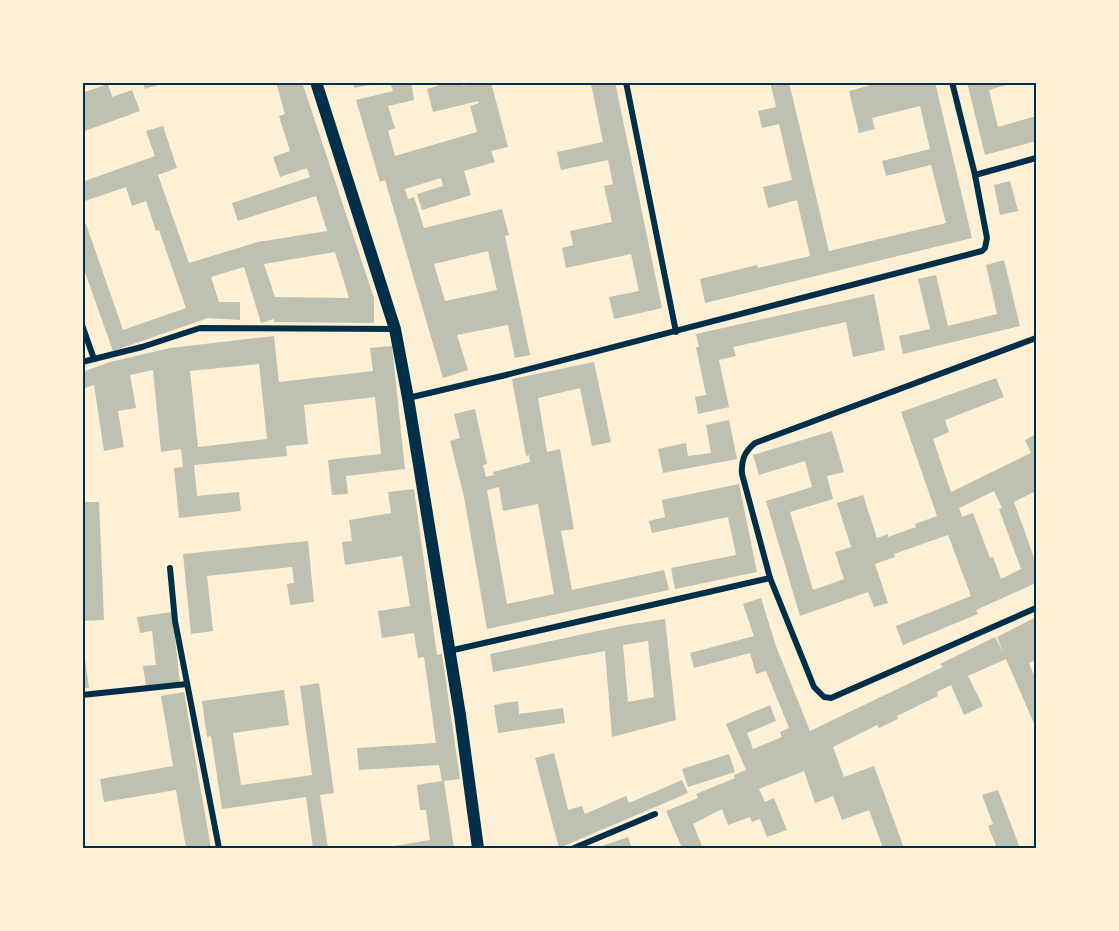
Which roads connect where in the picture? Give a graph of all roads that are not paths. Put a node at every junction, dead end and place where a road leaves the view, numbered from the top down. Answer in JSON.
{"nodes":[{"id":1,"x":316,"y":82,"type":"edge"},
{"id":2,"x":626,"y":82,"type":"edge"},
{"id":3,"x":952,"y":82,"type":"edge"},
{"id":4,"x":1036,"y":158,"type":"edge"},
{"id":5,"x":975,"y":175,"type":"junction"},
{"id":6,"x":82,"y":325,"type":"edge"},
{"id":7,"x":395,"y":329,"type":"junction"},
{"id":8,"x":676,"y":332,"type":"junction"},
{"id":9,"x":1036,"y":338,"type":"edge"},
{"id":10,"x":94,"y":359,"type":"junction"},
{"id":11,"x":82,"y":362,"type":"edge"},
{"id":12,"x":408,"y":398,"type":"junction"},
{"id":13,"x":170,"y":568,"type":"dead end"},
{"id":14,"x":770,"y":578,"type":"junction"},
{"id":15,"x":1036,"y":608,"type":"edge"},
{"id":16,"x":448,"y":651,"type":"junction"},
{"id":17,"x":187,"y":684,"type":"junction"},
{"id":18,"x":82,"y":695,"type":"edge"},
{"id":19,"x":655,"y":814,"type":"dead end"},
{"id":20,"x":219,"y":849,"type":"edge"},
{"id":21,"x":478,"y":849,"type":"edge"},
{"id":22,"x":574,"y":849,"type":"edge"}],
"edges":[{"from":1,"to":7,"type":"main road"},
{"from":2,"to":8,"type":"street"},
{"from":3,"to":5,"type":"street"},
{"from":4,"to":5,"type":"street"},
{"from":5,"to":8,"type":"street"},
{"from":6,"to":10,"type":"street"},
{"from":7,"to":10,"type":"street"},
{"from":7,"to":12,"type":"main road"},
{"from":8,"to":12,"type":"street"},
{"from":9,"to":14,"type":"street"},
{"from":10,"to":11,"type":"street"},
{"from":12,"to":16,"type":"main road"},
{"from":13,"to":17,"type":"street"},
{"from":14,"to":15,"type":"street"},
{"from":14,"to":16,"type":"street"},
{"from":16,"to":21,"type":"main road"},
{"from":17,"to":18,"type":"street"},
{"from":17,"to":20,"type":"street"},
{"from":19,"to":22,"type":"street"}]}
